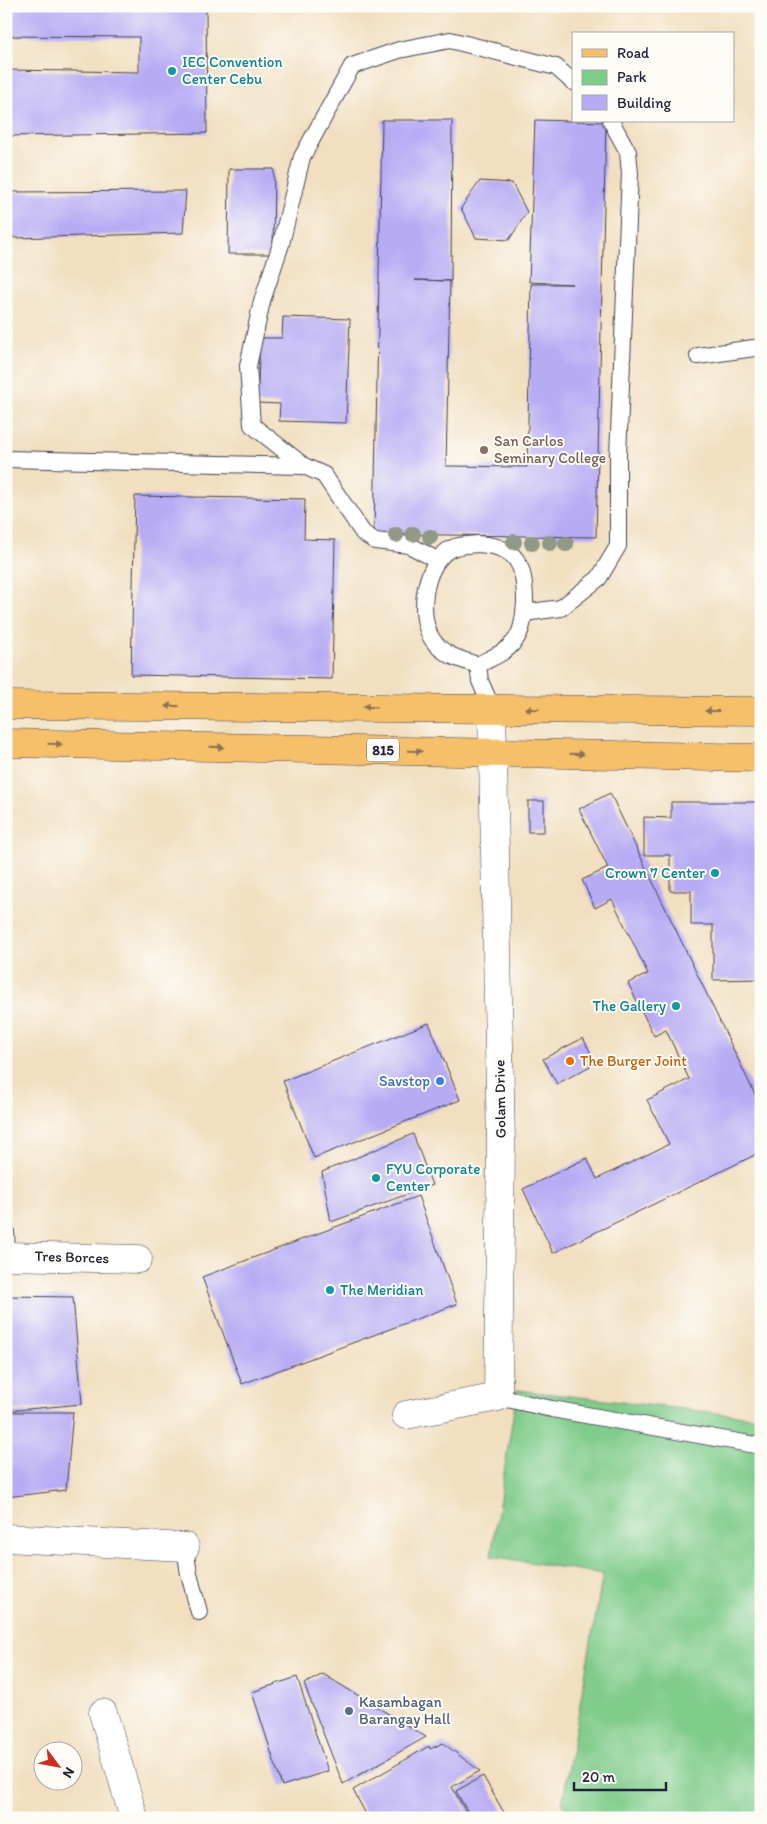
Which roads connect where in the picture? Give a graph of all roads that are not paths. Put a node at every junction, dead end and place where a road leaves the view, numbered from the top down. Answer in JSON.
{"nodes":[{"id":1,"x":572,"y":81,"type":"edge"},
{"id":2,"x":612,"y":122,"type":"edge"},
{"id":3,"x":761,"y":347,"type":"edge"},
{"id":4,"x":698,"y":356,"type":"dead end"},
{"id":5,"x":6,"y":459,"type":"edge"},
{"id":6,"x":304,"y":466,"type":"junction"},
{"id":7,"x":437,"y":560,"type":"junction"},
{"id":8,"x":524,"y":613,"type":"junction"},
{"id":9,"x":478,"y":665,"type":"junction"},
{"id":10,"x":6,"y":705,"type":"edge"},
{"id":11,"x":492,"y":708,"type":"junction"},
{"id":12,"x":761,"y":711,"type":"edge"},
{"id":13,"x":6,"y":742,"type":"edge"},
{"id":14,"x":492,"y":752,"type":"junction"},
{"id":15,"x":761,"y":758,"type":"edge"},
{"id":16,"x":7,"y":1247,"type":"edge"},
{"id":17,"x":138,"y":1259,"type":"dead end"},
{"id":18,"x":498,"y":1397,"type":"junction"},
{"id":19,"x":406,"y":1415,"type":"dead end"},
{"id":20,"x":761,"y":1446,"type":"edge"},
{"id":21,"x":6,"y":1538,"type":"edge"},
{"id":22,"x":185,"y":1547,"type":"joint"},
{"id":23,"x":199,"y":1612,"type":"dead end"},
{"id":24,"x":103,"y":1713,"type":"dead end"},
{"id":25,"x":134,"y":1818,"type":"edge"}],
"edges":[{"from":1,"to":6,"type":"lane"},
{"from":2,"to":8,"type":"lane"},
{"from":3,"to":4,"type":"lane"},
{"from":5,"to":6,"type":"lane"},
{"from":6,"to":7,"type":"lane"},
{"from":7,"to":8,"type":"lane"},
{"from":7,"to":9,"type":"lane"},
{"from":8,"to":9,"type":"lane"},
{"from":9,"to":11,"type":"lane"},
{"from":11,"to":10,"type":"main road","one_way":true},
{"from":12,"to":11,"type":"main road","one_way":true},
{"from":11,"to":14,"type":"street","name":"Golam Drive"},
{"from":13,"to":14,"type":"main road","number":"815","one_way":true},
{"from":14,"to":15,"type":"main road","number":"815","one_way":true},
{"from":14,"to":18,"type":"street","name":"Golam Drive"},
{"from":16,"to":17,"type":"street","name":"Tres Borces"},
{"from":18,"to":19,"type":"street"},
{"from":18,"to":20,"type":"lane"},
{"from":21,"to":22,"type":"street"},
{"from":22,"to":23,"type":"lane"},
{"from":24,"to":25,"type":"street"}]}
